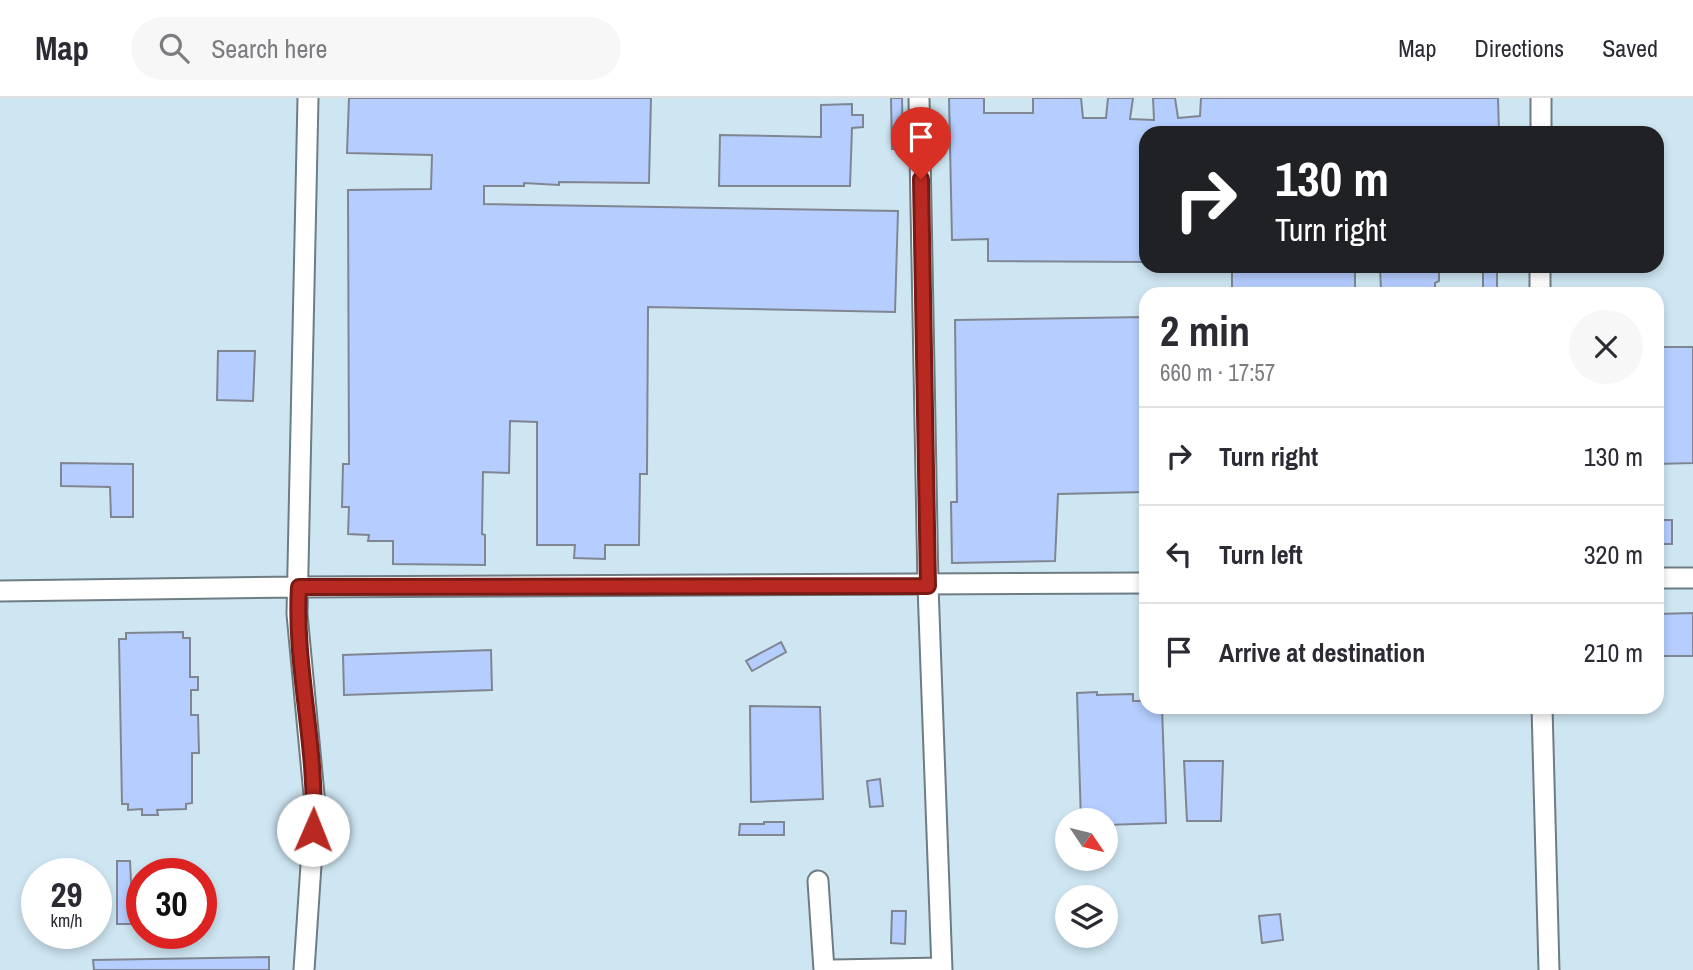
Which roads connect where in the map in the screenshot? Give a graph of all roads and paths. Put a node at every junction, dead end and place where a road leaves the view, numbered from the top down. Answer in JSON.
{"nodes":[{"id":1,"x":308,"y":98,"type":"edge"},
{"id":2,"x":919,"y":98,"type":"edge"},
{"id":3,"x":1541,"y":98,"type":"edge"},
{"id":4,"x":1541,"y":126,"type":"edge"},
{"id":5,"x":1664,"y":578,"type":"edge"},
{"id":6,"x":1693,"y":578,"type":"edge"},
{"id":7,"x":1139,"y":583,"type":"edge"},
{"id":8,"x":928,"y":586,"type":"junction"},
{"id":9,"x":299,"y":587,"type":"junction"},
{"id":10,"x":0,"y":591,"type":"edge"},
{"id":11,"x":1542,"y":714,"type":"edge"},
{"id":12,"x":818,"y":881,"type":"dead end"},
{"id":13,"x":942,"y":969,"type":"edge"},
{"id":14,"x":303,"y":970,"type":"edge"},
{"id":15,"x":824,"y":970,"type":"edge"},
{"id":16,"x":832,"y":970,"type":"edge"},
{"id":17,"x":1549,"y":970,"type":"edge"}],
"edges":[{"from":1,"to":9,"type":"street"},
{"from":2,"to":8,"type":"street"},
{"from":3,"to":4,"type":"street"},
{"from":5,"to":6,"type":"street"},
{"from":7,"to":8,"type":"street"},
{"from":8,"to":9,"type":"street"},
{"from":8,"to":13,"type":"street"},
{"from":9,"to":10,"type":"street"},
{"from":9,"to":14,"type":"street"},
{"from":11,"to":17,"type":"street"},
{"from":12,"to":15,"type":"street"},
{"from":13,"to":16,"type":"street"}]}
